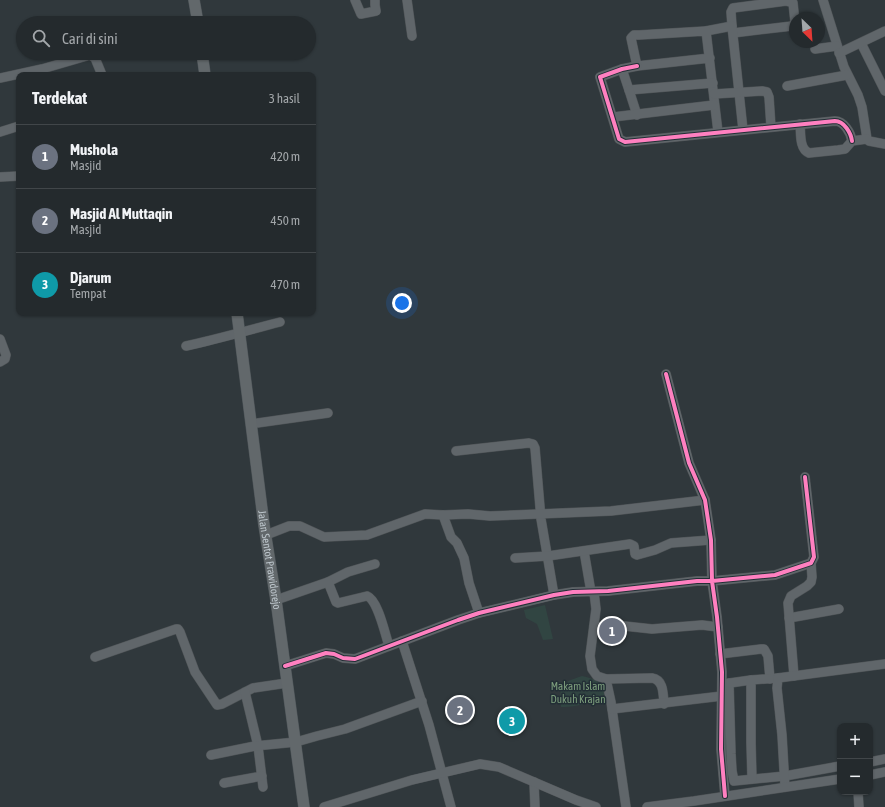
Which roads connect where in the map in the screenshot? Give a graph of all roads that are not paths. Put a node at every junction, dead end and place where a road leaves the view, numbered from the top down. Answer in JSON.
{"nodes":[{"id":1,"x":195,"y":0,"type":"edge"},
{"id":2,"x":355,"y":0,"type":"edge"},
{"id":3,"x":376,"y":0,"type":"edge"},
{"id":4,"x":407,"y":0,"type":"edge"},
{"id":5,"x":823,"y":0,"type":"edge"},
{"id":6,"x":197,"y":16,"type":"edge"},
{"id":7,"x":732,"y":30,"type":"junction"},
{"id":8,"x":706,"y":31,"type":"junction"},
{"id":9,"x":885,"y":31,"type":"edge"},
{"id":10,"x":412,"y":36,"type":"dead end"},
{"id":11,"x":861,"y":43,"type":"junction"},
{"id":12,"x":815,"y":48,"type":"dead end"},
{"id":13,"x":838,"y":49,"type":"junction"},
{"id":14,"x":710,"y":58,"type":"junction"},
{"id":15,"x":73,"y":60,"type":"edge"},
{"id":16,"x":96,"y":60,"type":"edge"},
{"id":17,"x":203,"y":60,"type":"edge"},
{"id":18,"x":637,"y":66,"type":"junction"},
{"id":19,"x":622,"y":69,"type":"junction"},
{"id":20,"x":28,"y":72,"type":"edge"},
{"id":21,"x":101,"y":72,"type":"edge"},
{"id":22,"x":205,"y":72,"type":"edge"},
{"id":23,"x":16,"y":75,"type":"edge"},
{"id":24,"x":847,"y":75,"type":"junction"},
{"id":25,"x":0,"y":78,"type":"edge"},
{"id":26,"x":712,"y":83,"type":"junction"},
{"id":27,"x":787,"y":86,"type":"dead end"},
{"id":28,"x":629,"y":90,"type":"junction"},
{"id":29,"x":885,"y":91,"type":"edge"},
{"id":30,"x":739,"y":92,"type":"junction"},
{"id":31,"x":714,"y":94,"type":"junction"},
{"id":32,"x":714,"y":105,"type":"junction"},
{"id":33,"x":637,"y":115,"type":"junction"},
{"id":34,"x":613,"y":117,"type":"junction"},
{"id":35,"x":800,"y":124,"type":"junction"},
{"id":36,"x":16,"y":127,"type":"edge"},
{"id":37,"x":771,"y":127,"type":"junction"},
{"id":38,"x":743,"y":130,"type":"junction"},
{"id":39,"x":0,"y":132,"type":"edge"},
{"id":40,"x":718,"y":132,"type":"junction"},
{"id":41,"x":867,"y":139,"type":"junction"},
{"id":42,"x":852,"y":141,"type":"junction"},
{"id":43,"x":885,"y":144,"type":"edge"},
{"id":44,"x":16,"y":176,"type":"edge"},
{"id":45,"x":0,"y":177,"type":"edge"},
{"id":46,"x":237,"y":316,"type":"edge"},
{"id":47,"x":280,"y":322,"type":"dead end"},
{"id":48,"x":239,"y":332,"type":"junction"},
{"id":49,"x":0,"y":339,"type":"edge"},
{"id":50,"x":186,"y":346,"type":"dead end"},
{"id":51,"x":0,"y":362,"type":"edge"},
{"id":52,"x":666,"y":374,"type":"dead end"},
{"id":53,"x":328,"y":413,"type":"dead end"},
{"id":54,"x":251,"y":424,"type":"junction"},
{"id":55,"x":456,"y":452,"type":"dead end"},
{"id":56,"x":805,"y":477,"type":"dead end"},
{"id":57,"x":705,"y":500,"type":"junction"},
{"id":58,"x":541,"y":515,"type":"junction"},
{"id":59,"x":443,"y":516,"type":"junction"},
{"id":60,"x":266,"y":535,"type":"junction"},
{"id":61,"x":711,"y":540,"type":"junction"},
{"id":62,"x":584,"y":551,"type":"junction"},
{"id":63,"x":548,"y":556,"type":"junction"},
{"id":64,"x":515,"y":558,"type":"dead end"},
{"id":65,"x":811,"y":563,"type":"junction"},
{"id":66,"x":375,"y":564,"type":"dead end"},
{"id":67,"x":712,"y":581,"type":"junction"},
{"id":68,"x":328,"y":582,"type":"junction"},
{"id":69,"x":592,"y":592,"type":"junction"},
{"id":70,"x":554,"y":595,"type":"junction"},
{"id":71,"x":276,"y":600,"type":"junction"},
{"id":72,"x":839,"y":609,"type":"dead end"},
{"id":73,"x":479,"y":612,"type":"junction"},
{"id":74,"x":789,"y":618,"type":"junction"},
{"id":75,"x":594,"y":626,"type":"junction"},
{"id":76,"x":718,"y":627,"type":"junction"},
{"id":77,"x":402,"y":641,"type":"junction"},
{"id":78,"x":389,"y":646,"type":"junction"},
{"id":79,"x":720,"y":654,"type":"junction"},
{"id":80,"x":95,"y":657,"type":"dead end"},
{"id":81,"x":885,"y":664,"type":"edge"},
{"id":82,"x":285,"y":666,"type":"junction"},
{"id":83,"x":794,"y":676,"type":"junction"},
{"id":84,"x":774,"y":678,"type":"junction"},
{"id":85,"x":606,"y":679,"type":"junction"},
{"id":86,"x":752,"y":680,"type":"junction"},
{"id":87,"x":287,"y":683,"type":"junction"},
{"id":88,"x":726,"y":684,"type":"junction"},
{"id":89,"x":245,"y":692,"type":"junction"},
{"id":90,"x":722,"y":696,"type":"junction"},
{"id":91,"x":422,"y":701,"type":"junction"},
{"id":92,"x":664,"y":704,"type":"junction"},
{"id":93,"x":612,"y":709,"type":"junction"},
{"id":94,"x":296,"y":742,"type":"junction"},
{"id":95,"x":258,"y":746,"type":"junction"},
{"id":96,"x":211,"y":755,"type":"dead end"},
{"id":97,"x":885,"y":759,"type":"edge"},
{"id":98,"x":873,"y":761,"type":"edge"},
{"id":99,"x":837,"y":767,"type":"edge"},
{"id":100,"x":442,"y":772,"type":"junction"},
{"id":101,"x":885,"y":772,"type":"edge"},
{"id":102,"x":873,"y":774,"type":"edge"},
{"id":103,"x":262,"y":776,"type":"junction"},
{"id":104,"x":784,"y":776,"type":"junction"},
{"id":105,"x":752,"y":779,"type":"junction"},
{"id":106,"x":837,"y":780,"type":"edge"},
{"id":107,"x":534,"y":782,"type":"junction"},
{"id":108,"x":224,"y":783,"type":"dead end"},
{"id":109,"x":263,"y":787,"type":"dead end"},
{"id":110,"x":785,"y":787,"type":"junction"},
{"id":111,"x":858,"y":795,"type":"edge"},
{"id":112,"x":725,"y":796,"type":"junction"},
{"id":113,"x":704,"y":803,"type":"edge"},
{"id":114,"x":674,"y":805,"type":"edge"},
{"id":115,"x":304,"y":807,"type":"edge"},
{"id":116,"x":324,"y":807,"type":"edge"},
{"id":117,"x":451,"y":807,"type":"edge"},
{"id":118,"x":535,"y":807,"type":"edge"},
{"id":119,"x":596,"y":807,"type":"edge"},
{"id":120,"x":626,"y":807,"type":"edge"},
{"id":121,"x":647,"y":807,"type":"edge"},
{"id":122,"x":859,"y":807,"type":"edge"}],
"edges":[{"from":1,"to":6,"type":"main road"},
{"from":2,"to":3,"type":"street"},
{"from":4,"to":10,"type":"street"},
{"from":5,"to":13,"type":"street"},
{"from":7,"to":7,"type":"street"},
{"from":7,"to":8,"type":"street"},
{"from":7,"to":30,"type":"street"},
{"from":8,"to":14,"type":"street"},
{"from":8,"to":18,"type":"street"},
{"from":9,"to":11,"type":"street"},
{"from":11,"to":13,"type":"street"},
{"from":11,"to":29,"type":"street"},
{"from":12,"to":13,"type":"street"},
{"from":13,"to":24,"type":"street"},
{"from":14,"to":18,"type":"street"},
{"from":14,"to":26,"type":"street"},
{"from":15,"to":20,"type":"street"},
{"from":16,"to":21,"type":"street"},
{"from":17,"to":22,"type":"main road"},
{"from":18,"to":19,"type":"street"},
{"from":19,"to":28,"type":"street"},
{"from":19,"to":34,"type":"street"},
{"from":23,"to":25,"type":"street"},
{"from":24,"to":27,"type":"street"},
{"from":24,"to":41,"type":"street"},
{"from":26,"to":28,"type":"street"},
{"from":26,"to":31,"type":"street"},
{"from":28,"to":33,"type":"street"},
{"from":30,"to":31,"type":"street"},
{"from":30,"to":37,"type":"street"},
{"from":30,"to":38,"type":"street"},
{"from":31,"to":32,"type":"street"},
{"from":32,"to":33,"type":"street"},
{"from":32,"to":40,"type":"street"},
{"from":33,"to":34,"type":"street"},
{"from":34,"to":40,"type":"street"},
{"from":35,"to":37,"type":"street"},
{"from":35,"to":42,"type":"street"},
{"from":35,"to":42,"type":"street"},
{"from":36,"to":39,"type":"street"},
{"from":37,"to":38,"type":"street"},
{"from":38,"to":40,"type":"street"},
{"from":41,"to":42,"type":"street"},
{"from":41,"to":43,"type":"street"},
{"from":44,"to":45,"type":"street"},
{"from":46,"to":48,"type":"main road","name":"Jalan Sentot Prawidorejo"},
{"from":47,"to":48,"type":"street"},
{"from":48,"to":50,"type":"street"},
{"from":48,"to":54,"type":"main road","name":"Jalan Sentot Prawidorejo"},
{"from":49,"to":51,"type":"street"},
{"from":52,"to":57,"type":"street"},
{"from":53,"to":54,"type":"street"},
{"from":54,"to":60,"type":"main road","name":"Jalan Sentot Prawidorejo"},
{"from":55,"to":58,"type":"street"},
{"from":56,"to":65,"type":"street"},
{"from":57,"to":58,"type":"street"},
{"from":57,"to":61,"type":"street"},
{"from":58,"to":59,"type":"street"},
{"from":58,"to":63,"type":"street"},
{"from":59,"to":60,"type":"street"},
{"from":59,"to":73,"type":"street"},
{"from":60,"to":71,"type":"main road","name":"Jalan Sentot Prawidorejo"},
{"from":61,"to":62,"type":"street"},
{"from":61,"to":67,"type":"street"},
{"from":62,"to":63,"type":"street"},
{"from":62,"to":69,"type":"street"},
{"from":63,"to":64,"type":"street"},
{"from":63,"to":70,"type":"street"},
{"from":65,"to":67,"type":"street"},
{"from":65,"to":74,"type":"street"},
{"from":66,"to":68,"type":"street"},
{"from":67,"to":69,"type":"street"},
{"from":67,"to":76,"type":"street"},
{"from":68,"to":71,"type":"street"},
{"from":68,"to":78,"type":"street"},
{"from":69,"to":70,"type":"street"},
{"from":69,"to":75,"type":"street"},
{"from":70,"to":73,"type":"street"},
{"from":71,"to":82,"type":"main road","name":"Jalan Sentot Prawidorejo"},
{"from":72,"to":74,"type":"street"},
{"from":73,"to":77,"type":"street"},
{"from":74,"to":83,"type":"street"},
{"from":75,"to":76,"type":"street"},
{"from":75,"to":85,"type":"street"},
{"from":76,"to":79,"type":"street"},
{"from":77,"to":78,"type":"street"},
{"from":77,"to":91,"type":"street"},
{"from":78,"to":82,"type":"street"},
{"from":79,"to":84,"type":"street"},
{"from":79,"to":88,"type":"street"},
{"from":80,"to":89,"type":"street"},
{"from":81,"to":83,"type":"street"},
{"from":82,"to":87,"type":"main road","name":"Jalan Sentot Prawidorejo"},
{"from":83,"to":84,"type":"street"},
{"from":84,"to":86,"type":"street"},
{"from":84,"to":104,"type":"street"},
{"from":85,"to":92,"type":"street"},
{"from":85,"to":93,"type":"street"},
{"from":86,"to":88,"type":"street"},
{"from":86,"to":105,"type":"street"},
{"from":87,"to":89,"type":"street"},
{"from":87,"to":94,"type":"main road","name":"Jalan Sentot Prawidorejo"},
{"from":88,"to":90,"type":"street"},
{"from":88,"to":105,"type":"street"},
{"from":89,"to":95,"type":"street"},
{"from":90,"to":92,"type":"street"},
{"from":90,"to":112,"type":"street"},
{"from":91,"to":94,"type":"street"},
{"from":91,"to":100,"type":"street"},
{"from":92,"to":93,"type":"street"},
{"from":93,"to":120,"type":"street"},
{"from":94,"to":95,"type":"street"},
{"from":94,"to":115,"type":"main road","name":"Jalan Sentot Prawidorejo"},
{"from":95,"to":96,"type":"street"},
{"from":95,"to":103,"type":"street"},
{"from":97,"to":98,"type":"street"},
{"from":99,"to":104,"type":"street"},
{"from":100,"to":107,"type":"street"},
{"from":100,"to":116,"type":"street"},
{"from":100,"to":117,"type":"street"},
{"from":101,"to":102,"type":"street"},
{"from":103,"to":108,"type":"street"},
{"from":103,"to":109,"type":"street"},
{"from":104,"to":105,"type":"street"},
{"from":104,"to":110,"type":"street"},
{"from":106,"to":110,"type":"street"},
{"from":107,"to":118,"type":"street"},
{"from":107,"to":119,"type":"street"},
{"from":110,"to":112,"type":"street"},
{"from":111,"to":122,"type":"street"},
{"from":112,"to":113,"type":"street"},
{"from":113,"to":114,"type":"street"},
{"from":114,"to":121,"type":"street"}]}
